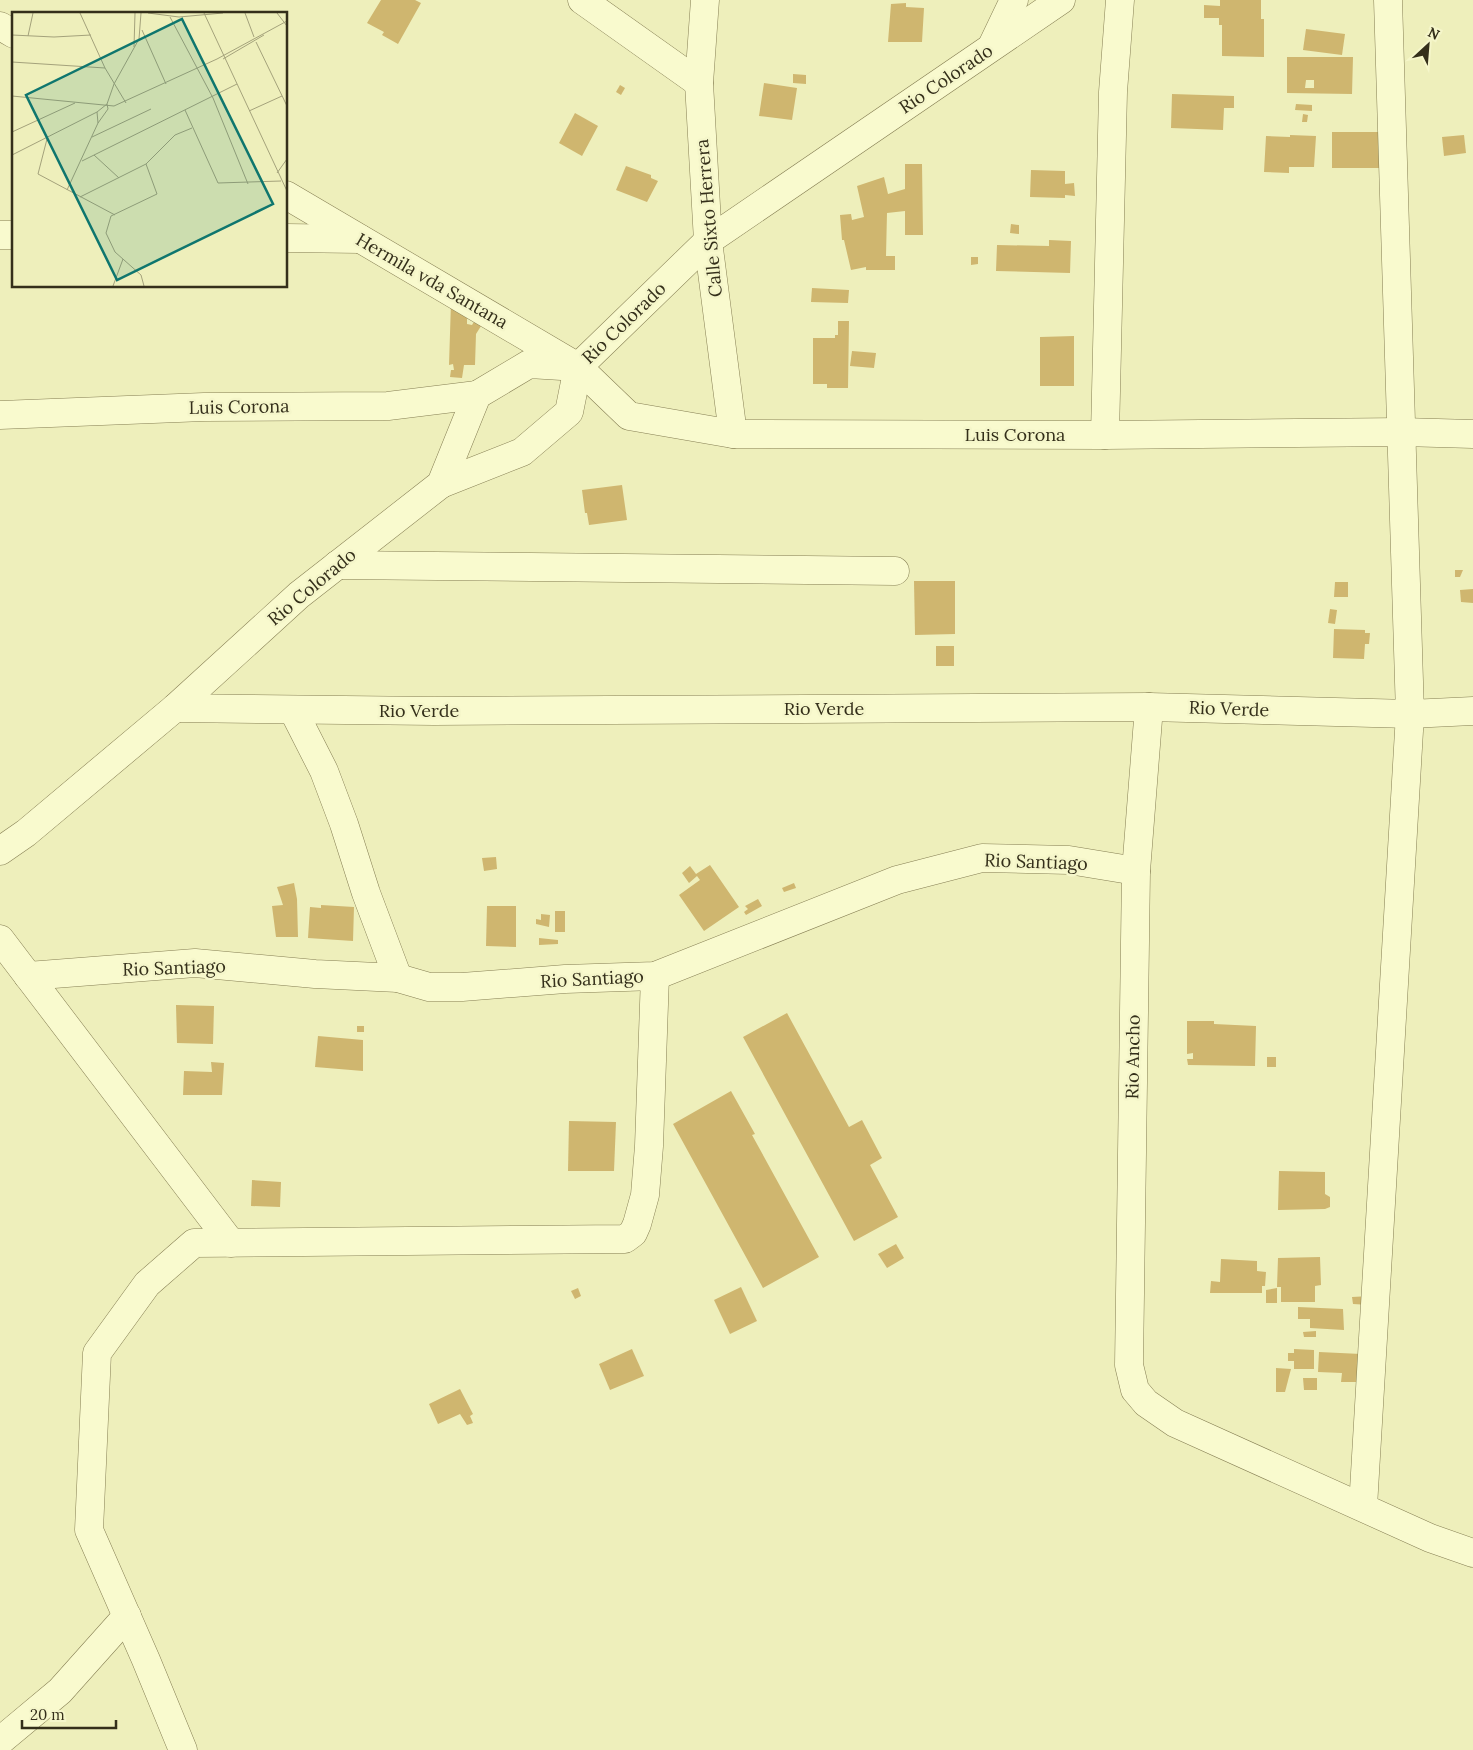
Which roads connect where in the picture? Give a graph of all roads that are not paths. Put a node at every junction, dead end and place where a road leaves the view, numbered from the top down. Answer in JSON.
{"nodes":[{"id":1,"x":582,"y":0,"type":"edge"},
{"id":2,"x":705,"y":0,"type":"edge"},
{"id":3,"x":1014,"y":0,"type":"edge"},
{"id":4,"x":1060,"y":0,"type":"edge"},
{"id":5,"x":1120,"y":0,"type":"edge"},
{"id":6,"x":1388,"y":0,"type":"edge"},
{"id":7,"x":0,"y":26,"type":"edge"},
{"id":8,"x":12,"y":33,"type":"edge"},
{"id":9,"x":991,"y":48,"type":"junction"},
{"id":10,"x":699,"y":83,"type":"junction"},
{"id":11,"x":288,"y":196,"type":"edge"},
{"id":12,"x":288,"y":238,"type":"edge"},
{"id":13,"x":361,"y":239,"type":"junction"},
{"id":14,"x":708,"y":241,"type":"junction"},
{"id":15,"x":578,"y":367,"type":"junction"},
{"id":16,"x":477,"y":395,"type":"junction"},
{"id":17,"x":0,"y":415,"type":"edge"},
{"id":18,"x":1402,"y":432,"type":"junction"},
{"id":19,"x":733,"y":434,"type":"junction"},
{"id":20,"x":1473,"y":434,"type":"edge"},
{"id":21,"x":1105,"y":435,"type":"junction"},
{"id":22,"x":442,"y":484,"type":"junction"},
{"id":23,"x":337,"y":565,"type":"junction"},
{"id":24,"x":895,"y":571,"type":"dead end"},
{"id":25,"x":1149,"y":707,"type":"junction"},
{"id":26,"x":175,"y":708,"type":"junction"},
{"id":27,"x":293,"y":710,"type":"junction"},
{"id":28,"x":1473,"y":711,"type":"edge"},
{"id":29,"x":1410,"y":714,"type":"junction"},
{"id":30,"x":0,"y":851,"type":"edge"},
{"id":31,"x":1136,"y":872,"type":"junction"},
{"id":32,"x":0,"y":939,"type":"edge"},
{"id":33,"x":28,"y":976,"type":"junction"},
{"id":34,"x":655,"y":976,"type":"junction"},
{"id":35,"x":398,"y":978,"type":"junction"},
{"id":36,"x":231,"y":1243,"type":"junction"},
{"id":37,"x":1363,"y":1507,"type":"junction"},
{"id":38,"x":1473,"y":1554,"type":"edge"},
{"id":39,"x":126,"y":1616,"type":"junction"},
{"id":40,"x":0,"y":1741,"type":"edge"},
{"id":41,"x":183,"y":1750,"type":"edge"}],
"edges":[{"from":1,"to":10,"type":"street"},
{"from":2,"to":10,"type":"street","name":"Calle Sixto Herrera"},
{"from":3,"to":9,"type":"street"},
{"from":4,"to":9,"type":"street","name":"Rio Colorado"},
{"from":5,"to":21,"type":"street"},
{"from":6,"to":18,"type":"street"},
{"from":7,"to":8,"type":"street"},
{"from":9,"to":14,"type":"street","name":"Rio Colorado"},
{"from":10,"to":14,"type":"street","name":"Calle Sixto Herrera"},
{"from":11,"to":13,"type":"street","name":"Hermila vda Santana"},
{"from":12,"to":13,"type":"street"},
{"from":13,"to":15,"type":"street","name":"Hermila vda Santana"},
{"from":14,"to":15,"type":"street","name":"Rio Colorado"},
{"from":14,"to":19,"type":"street","name":"Calle Sixto Herrera"},
{"from":15,"to":16,"type":"street","name":"Rio Colorado"},
{"from":15,"to":19,"type":"street","name":"Luis Corona"},
{"from":15,"to":22,"type":"street","name":"Rio Colorado"},
{"from":16,"to":17,"type":"street","name":"Luis Corona"},
{"from":16,"to":22,"type":"street"},
{"from":18,"to":20,"type":"street","name":"Luis Corona"},
{"from":18,"to":21,"type":"street","name":"Luis Corona"},
{"from":18,"to":29,"type":"street"},
{"from":19,"to":21,"type":"street","name":"Luis Corona"},
{"from":22,"to":23,"type":"street","name":"Rio Colorado"},
{"from":23,"to":24,"type":"street"},
{"from":23,"to":26,"type":"street","name":"Rio Colorado"},
{"from":25,"to":27,"type":"street","name":"Rio Verde"},
{"from":25,"to":29,"type":"street","name":"Rio Verde"},
{"from":25,"to":31,"type":"street","name":"Rio Ancho"},
{"from":26,"to":27,"type":"street","name":"Rio Verde"},
{"from":26,"to":30,"type":"street","name":"Rio Colorado"},
{"from":27,"to":35,"type":"street"},
{"from":28,"to":29,"type":"street","name":"Rio Verde"},
{"from":29,"to":37,"type":"street"},
{"from":31,"to":34,"type":"street","name":"Rio Santiago"},
{"from":31,"to":37,"type":"street","name":"Rio Ancho"},
{"from":32,"to":33,"type":"street"},
{"from":33,"to":35,"type":"street","name":"Rio Santiago"},
{"from":33,"to":36,"type":"street"},
{"from":34,"to":35,"type":"street","name":"Rio Santiago"},
{"from":34,"to":36,"type":"street"},
{"from":36,"to":39,"type":"street"},
{"from":37,"to":38,"type":"street"},
{"from":39,"to":40,"type":"street"},
{"from":39,"to":41,"type":"street"}]}
